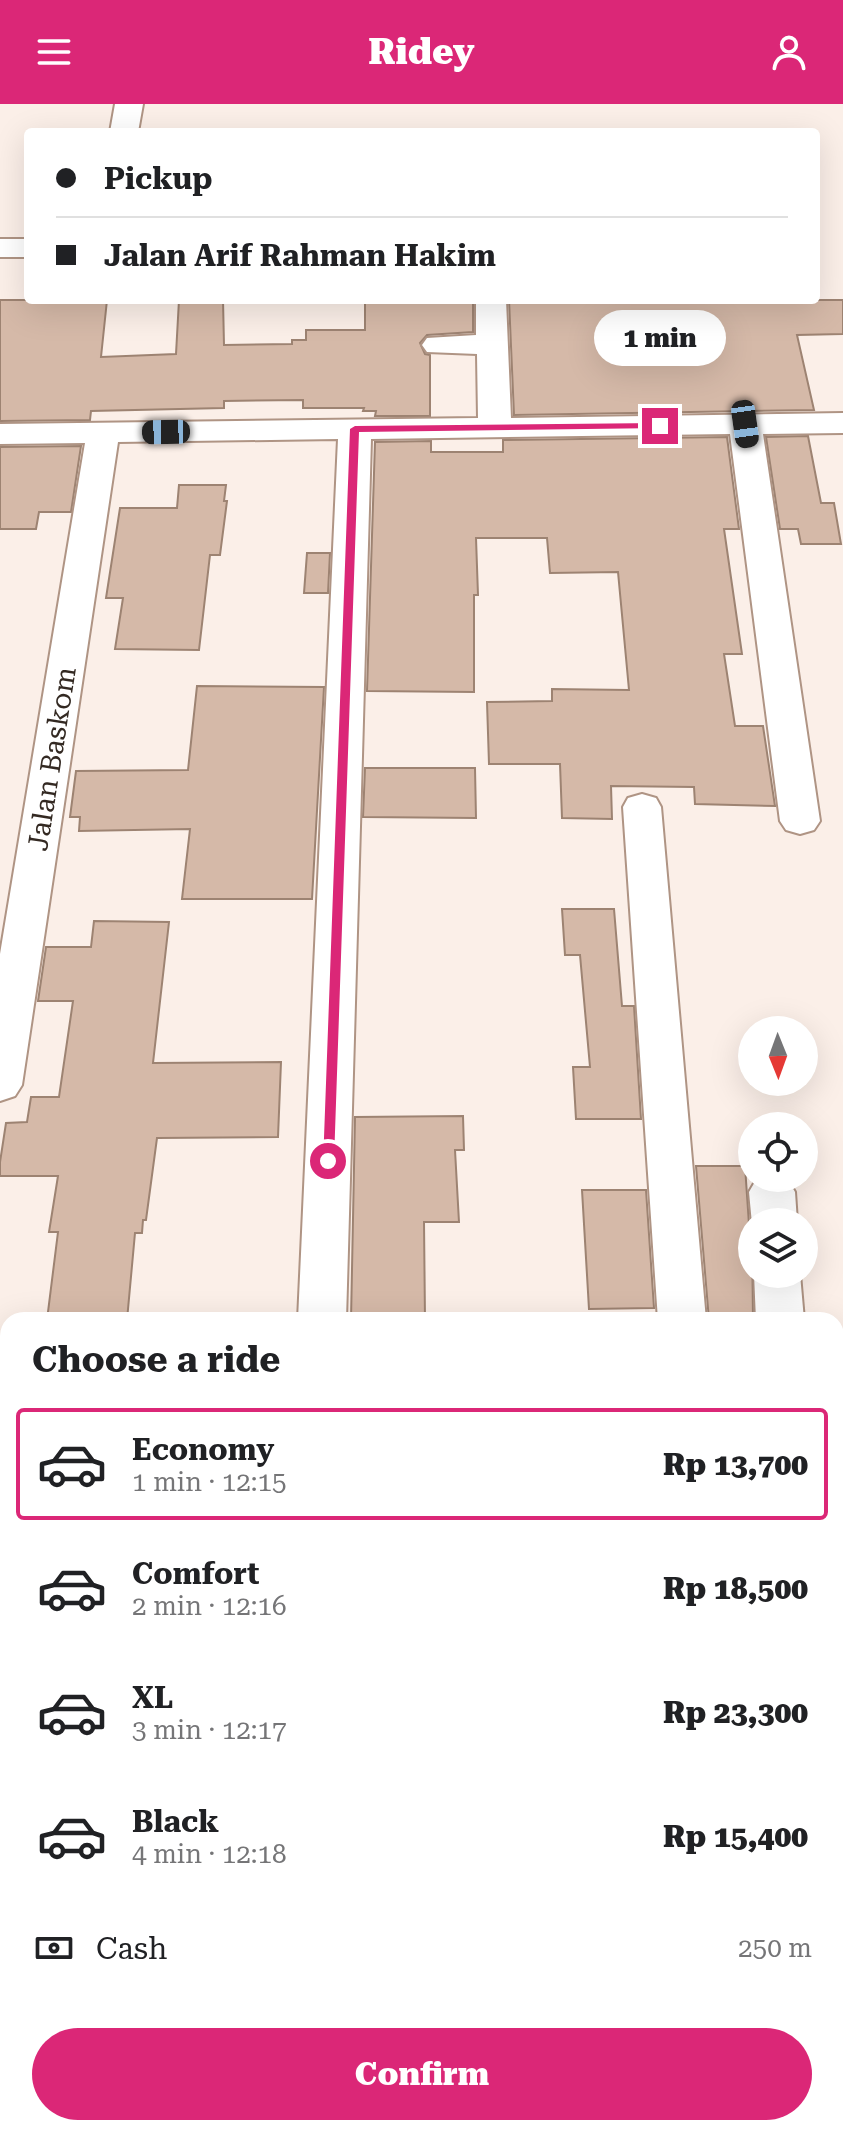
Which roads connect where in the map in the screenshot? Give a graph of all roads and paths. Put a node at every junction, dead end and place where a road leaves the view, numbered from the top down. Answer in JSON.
{"nodes":[{"id":1,"x":129,"y":104,"type":"edge"},
{"id":2,"x":125,"y":128,"type":"edge"},
{"id":3,"x":0,"y":248,"type":"edge"},
{"id":4,"x":24,"y":248,"type":"edge"},
{"id":5,"x":491,"y":304,"type":"edge"},
{"id":6,"x":492,"y":344,"type":"junction"},
{"id":7,"x":438,"y":345,"type":"dead end"},
{"id":8,"x":843,"y":423,"type":"edge"},
{"id":9,"x":745,"y":424,"type":"junction"},
{"id":10,"x":495,"y":427,"type":"junction"},
{"id":11,"x":355,"y":429,"type":"junction"},
{"id":12,"x":103,"y":433,"type":"junction"},
{"id":13,"x":0,"y":434,"type":"edge"},
{"id":14,"x":642,"y":807,"type":"dead end"},
{"id":15,"x":800,"y":821,"type":"dead end"},
{"id":16,"x":0,"y":1085,"type":"edge"},
{"id":17,"x":778,"y":1288,"type":"edge"},
{"id":18,"x":322,"y":1312,"type":"edge"},
{"id":19,"x":681,"y":1312,"type":"edge"},
{"id":20,"x":779,"y":1312,"type":"edge"}],
"edges":[{"from":1,"to":2,"type":"street"},
{"from":3,"to":4,"type":"street"},
{"from":5,"to":6,"type":"street"},
{"from":6,"to":7,"type":"street"},
{"from":6,"to":10,"type":"street"},
{"from":8,"to":9,"type":"street"},
{"from":9,"to":10,"type":"street"},
{"from":9,"to":15,"type":"street"},
{"from":10,"to":11,"type":"street"},
{"from":11,"to":12,"type":"street"},
{"from":11,"to":18,"type":"street"},
{"from":12,"to":13,"type":"street"},
{"from":12,"to":16,"type":"street","name":"Jalan Baskom"},
{"from":14,"to":19,"type":"street"},
{"from":17,"to":20,"type":"street"}]}
